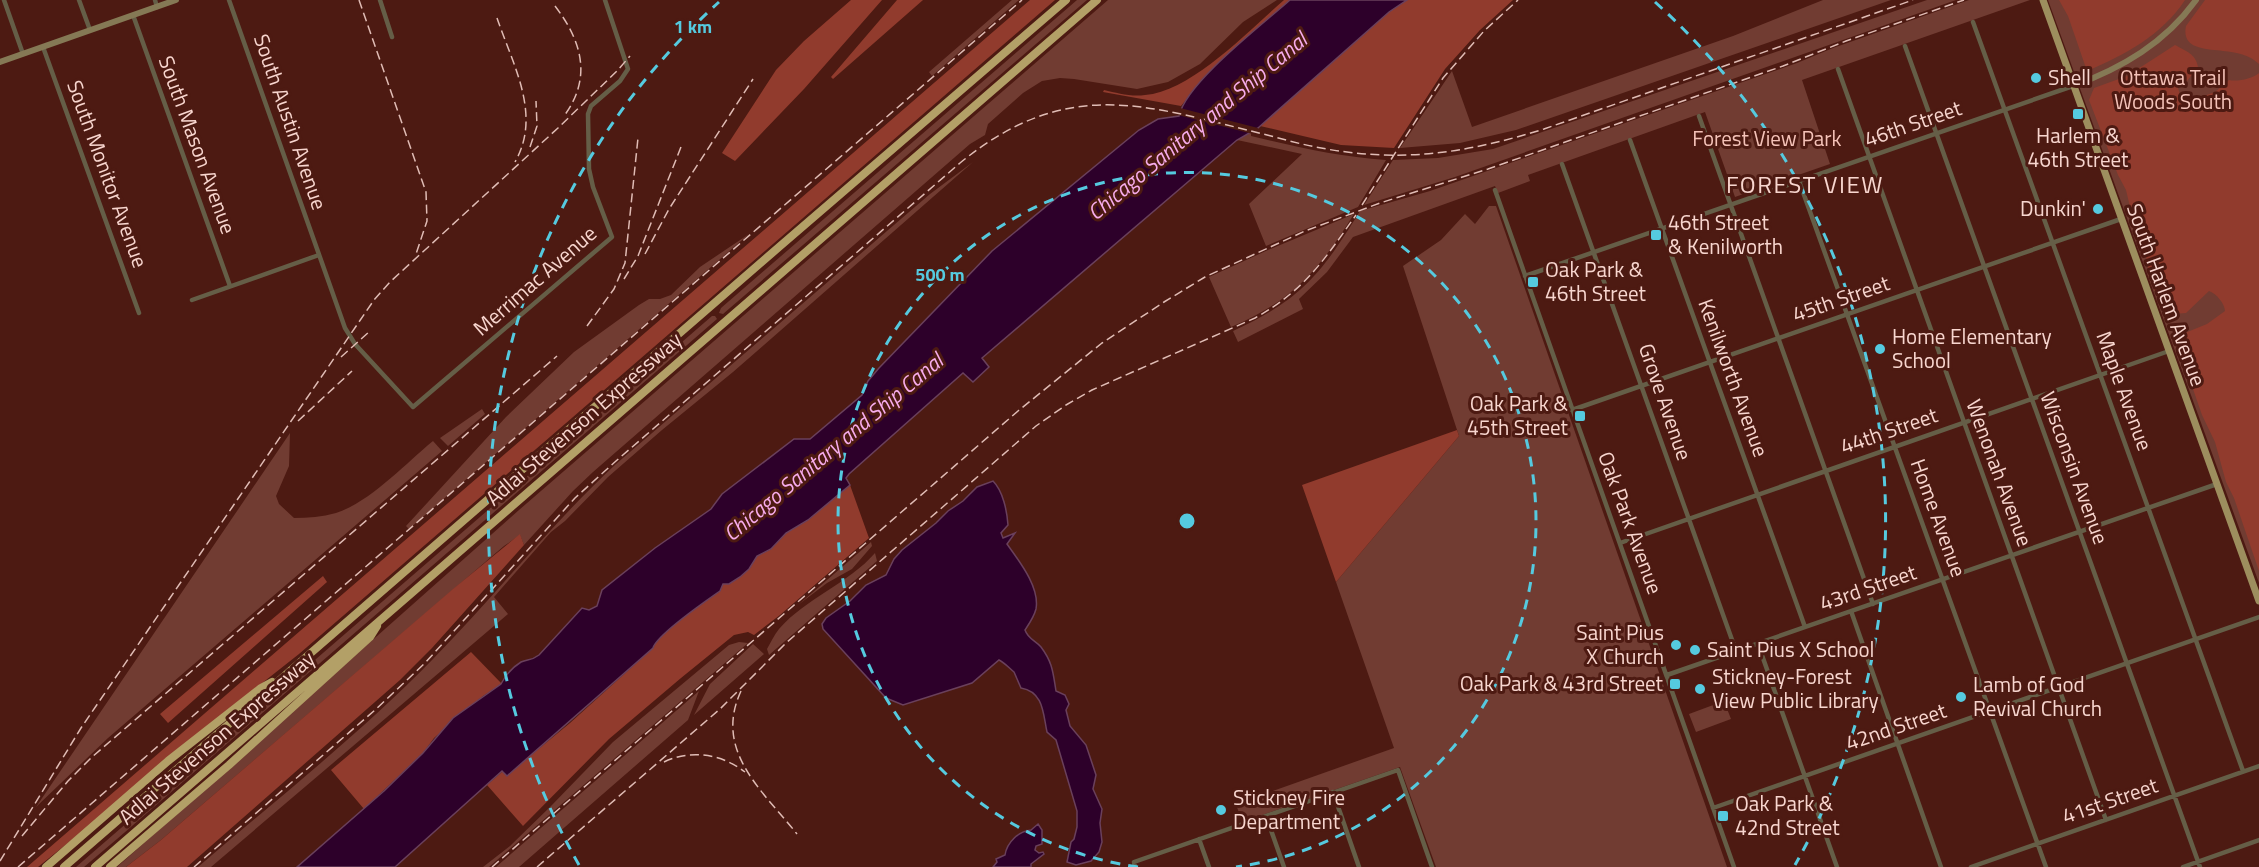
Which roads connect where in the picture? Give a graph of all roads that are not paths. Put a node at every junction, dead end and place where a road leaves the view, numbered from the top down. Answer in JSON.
{"nodes":[{"id":1,"x":4,"y":0,"type":"edge"},
{"id":2,"x":79,"y":0,"type":"edge"},
{"id":3,"x":176,"y":0,"type":"edge"},
{"id":4,"x":229,"y":0,"type":"edge"},
{"id":5,"x":380,"y":0,"type":"edge"},
{"id":6,"x":605,"y":0,"type":"edge"},
{"id":7,"x":1066,"y":0,"type":"edge"},
{"id":8,"x":1097,"y":0,"type":"edge"},
{"id":9,"x":2043,"y":0,"type":"edge"},
{"id":10,"x":2196,"y":0,"type":"edge"},
{"id":11,"x":156,"y":3,"type":"edge"},
{"id":12,"x":133,"y":15,"type":"junction"},
{"id":13,"x":1973,"y":22,"type":"dead end"},
{"id":14,"x":90,"y":30,"type":"junction"},
{"id":15,"x":392,"y":37,"type":"dead end"},
{"id":16,"x":1905,"y":46,"type":"dead end"},
{"id":17,"x":43,"y":47,"type":"junction"},
{"id":18,"x":23,"y":54,"type":"junction"},
{"id":19,"x":0,"y":62,"type":"edge"},
{"id":20,"x":1838,"y":69,"type":"dead end"},
{"id":21,"x":2073,"y":86,"type":"junction"},
{"id":22,"x":2005,"y":110,"type":"junction"},
{"id":23,"x":1699,"y":116,"type":"dead end"},
{"id":24,"x":1936,"y":133,"type":"junction"},
{"id":25,"x":1630,"y":140,"type":"dead end"},
{"id":26,"x":1869,"y":157,"type":"junction"},
{"id":27,"x":1562,"y":164,"type":"dead end"},
{"id":28,"x":1799,"y":181,"type":"junction"},
{"id":29,"x":1495,"y":190,"type":"dead end"},
{"id":30,"x":1731,"y":205,"type":"junction"},
{"id":31,"x":2121,"y":219,"type":"junction"},
{"id":32,"x":1662,"y":229,"type":"junction"},
{"id":33,"x":2053,"y":243,"type":"junction"},
{"id":34,"x":1594,"y":252,"type":"junction"},
{"id":35,"x":319,"y":255,"type":"junction"},
{"id":36,"x":1984,"y":267,"type":"junction"},
{"id":37,"x":1525,"y":276,"type":"junction"},
{"id":38,"x":230,"y":286,"type":"junction"},
{"id":39,"x":1916,"y":290,"type":"junction"},
{"id":40,"x":192,"y":300,"type":"dead end"},
{"id":41,"x":139,"y":313,"type":"dead end"},
{"id":42,"x":1847,"y":314,"type":"junction"},
{"id":43,"x":1778,"y":338,"type":"junction"},
{"id":44,"x":2169,"y":351,"type":"junction"},
{"id":45,"x":1710,"y":362,"type":"junction"},
{"id":46,"x":2101,"y":375,"type":"junction"},
{"id":47,"x":1642,"y":386,"type":"junction"},
{"id":48,"x":2032,"y":399,"type":"junction"},
{"id":49,"x":413,"y":407,"type":"joint"},
{"id":50,"x":1572,"y":410,"type":"junction"},
{"id":51,"x":1964,"y":423,"type":"junction"},
{"id":52,"x":1895,"y":447,"type":"junction"},
{"id":53,"x":1826,"y":471,"type":"junction"},
{"id":54,"x":2217,"y":484,"type":"junction"},
{"id":55,"x":1757,"y":495,"type":"junction"},
{"id":56,"x":2148,"y":508,"type":"junction"},
{"id":57,"x":1688,"y":519,"type":"junction"},
{"id":58,"x":2080,"y":532,"type":"junction"},
{"id":59,"x":1620,"y":543,"type":"junction"},
{"id":60,"x":2011,"y":556,"type":"junction"},
{"id":61,"x":1942,"y":579,"type":"junction"},
{"id":62,"x":2259,"y":601,"type":"edge"},
{"id":63,"x":1873,"y":604,"type":"junction"},
{"id":64,"x":1851,"y":611,"type":"junction"},
{"id":65,"x":2259,"y":617,"type":"edge"},
{"id":66,"x":381,"y":620,"type":"junction"},
{"id":67,"x":1805,"y":627,"type":"junction"},
{"id":68,"x":2196,"y":639,"type":"junction"},
{"id":69,"x":1758,"y":644,"type":"junction"},
{"id":70,"x":1736,"y":651,"type":"junction"},
{"id":71,"x":2127,"y":663,"type":"junction"},
{"id":72,"x":287,"y":674,"type":"junction"},
{"id":73,"x":1667,"y":675,"type":"junction"},
{"id":74,"x":2058,"y":687,"type":"junction"},
{"id":75,"x":1990,"y":711,"type":"junction"},
{"id":76,"x":1898,"y":744,"type":"junction"},
{"id":77,"x":2259,"y":766,"type":"edge"},
{"id":78,"x":2243,"y":771,"type":"junction"},
{"id":79,"x":1805,"y":776,"type":"junction"},
{"id":80,"x":1333,"y":792,"type":"junction"},
{"id":81,"x":2175,"y":795,"type":"junction"},
{"id":82,"x":1713,"y":808,"type":"junction"},
{"id":83,"x":1266,"y":816,"type":"junction"},
{"id":84,"x":2106,"y":820,"type":"junction"},
{"id":85,"x":1199,"y":839,"type":"junction"},
{"id":86,"x":2259,"y":840,"type":"edge"},
{"id":87,"x":2037,"y":844,"type":"junction"},
{"id":88,"x":1135,"y":864,"type":"edge"},
{"id":89,"x":2200,"y":864,"type":"edge"},
{"id":90,"x":46,"y":867,"type":"edge"},
{"id":91,"x":64,"y":867,"type":"edge"},
{"id":92,"x":94,"y":867,"type":"edge"},
{"id":93,"x":111,"y":867,"type":"edge"},
{"id":94,"x":1209,"y":867,"type":"edge"},
{"id":95,"x":1284,"y":867,"type":"edge"},
{"id":96,"x":1359,"y":867,"type":"edge"},
{"id":97,"x":1432,"y":867,"type":"edge"},
{"id":98,"x":1734,"y":867,"type":"edge"},
{"id":99,"x":1837,"y":867,"type":"edge"},
{"id":100,"x":1941,"y":867,"type":"edge"},
{"id":101,"x":1971,"y":867,"type":"edge"},
{"id":102,"x":2046,"y":867,"type":"edge"},
{"id":103,"x":2183,"y":867,"type":"edge"}],
"edges":[{"from":1,"to":18,"type":"street"},
{"from":2,"to":14,"type":"street"},
{"from":3,"to":11,"type":"street"},
{"from":4,"to":35,"type":"street","name":"South Austin Avenue"},
{"from":5,"to":15,"type":"street"},
{"from":6,"to":49,"type":"street","name":"Merrimac Avenue"},
{"from":7,"to":72,"type":"highway","name":"Adlai Stevenson Expressway"},
{"from":8,"to":66,"type":"highway","name":"Adlai Stevenson Expressway"},
{"from":9,"to":21,"type":"main road","name":"South Harlem Avenue"},
{"from":10,"to":21,"type":"street"},
{"from":11,"to":12,"type":"street"},
{"from":12,"to":14,"type":"street"},
{"from":12,"to":38,"type":"street","name":"South Mason Avenue"},
{"from":13,"to":22,"type":"street","name":"Maple Avenue"},
{"from":14,"to":17,"type":"street"},
{"from":16,"to":24,"type":"street","name":"Wisconsin Avenue"},
{"from":17,"to":18,"type":"street"},
{"from":17,"to":41,"type":"street","name":"South Monitor Avenue"},
{"from":18,"to":19,"type":"street"},
{"from":20,"to":26,"type":"street","name":"Wenonah Avenue"},
{"from":21,"to":22,"type":"street","name":"46th Street"},
{"from":21,"to":31,"type":"main road","name":"South Harlem Avenue"},
{"from":22,"to":24,"type":"street","name":"46th Street"},
{"from":22,"to":33,"type":"street","name":"Maple Avenue"},
{"from":23,"to":30,"type":"street"},
{"from":24,"to":26,"type":"street","name":"46th Street"},
{"from":24,"to":36,"type":"street","name":"Wisconsin Avenue"},
{"from":25,"to":32,"type":"street","name":"Kenilworth Avenue"},
{"from":26,"to":28,"type":"street","name":"46th Street"},
{"from":26,"to":39,"type":"street","name":"Wenonah Avenue"},
{"from":27,"to":34,"type":"street","name":"Grove Avenue"},
{"from":28,"to":30,"type":"street","name":"46th Street"},
{"from":28,"to":42,"type":"street","name":"Home Avenue"},
{"from":29,"to":37,"type":"street","name":"Oak Park Avenue"},
{"from":30,"to":32,"type":"street","name":"46th Street"},
{"from":30,"to":43,"type":"street"},
{"from":31,"to":33,"type":"street","name":"45th Street"},
{"from":31,"to":44,"type":"main road","name":"South Harlem Avenue"},
{"from":32,"to":34,"type":"street","name":"46th Street"},
{"from":32,"to":45,"type":"street","name":"Kenilworth Avenue"},
{"from":33,"to":36,"type":"street","name":"45th Street"},
{"from":33,"to":46,"type":"street","name":"Maple Avenue"},
{"from":34,"to":37,"type":"street","name":"46th Street"},
{"from":34,"to":47,"type":"street","name":"Grove Avenue"},
{"from":35,"to":38,"type":"street"},
{"from":35,"to":49,"type":"street","name":"South Austin Avenue"},
{"from":36,"to":39,"type":"street","name":"45th Street"},
{"from":36,"to":48,"type":"street","name":"Wisconsin Avenue"},
{"from":37,"to":50,"type":"street","name":"Oak Park Avenue"},
{"from":38,"to":40,"type":"street"},
{"from":39,"to":42,"type":"street","name":"45th Street"},
{"from":39,"to":51,"type":"street","name":"Wenonah Avenue"},
{"from":42,"to":43,"type":"street","name":"45th Street"},
{"from":42,"to":52,"type":"street","name":"Home Avenue"},
{"from":43,"to":45,"type":"street","name":"45th Street"},
{"from":43,"to":53,"type":"street"},
{"from":44,"to":46,"type":"street","name":"44th Street"},
{"from":44,"to":54,"type":"main road","name":"South Harlem Avenue"},
{"from":45,"to":47,"type":"street","name":"45th Street"},
{"from":45,"to":55,"type":"street","name":"Kenilworth Avenue"},
{"from":46,"to":48,"type":"street","name":"44th Street"},
{"from":46,"to":56,"type":"street","name":"Maple Avenue"},
{"from":47,"to":50,"type":"street","name":"45th Street"},
{"from":47,"to":57,"type":"street","name":"Grove Avenue"},
{"from":48,"to":51,"type":"street","name":"44th Street"},
{"from":48,"to":58,"type":"street","name":"Wisconsin Avenue"},
{"from":50,"to":59,"type":"street","name":"Oak Park Avenue"},
{"from":51,"to":52,"type":"street","name":"44th Street"},
{"from":51,"to":60,"type":"street","name":"Wenonah Avenue"},
{"from":52,"to":53,"type":"street","name":"44th Street"},
{"from":52,"to":61,"type":"street","name":"Home Avenue"},
{"from":53,"to":55,"type":"street","name":"44th Street"},
{"from":53,"to":63,"type":"street"},
{"from":54,"to":56,"type":"street","name":"43rd Street"},
{"from":54,"to":62,"type":"main road","name":"South Harlem Avenue"},
{"from":55,"to":57,"type":"street","name":"44th Street"},
{"from":55,"to":67,"type":"street","name":"Kenilworth Avenue"},
{"from":56,"to":58,"type":"street","name":"43rd Street"},
{"from":56,"to":68,"type":"street","name":"Maple Avenue"},
{"from":57,"to":59,"type":"street","name":"44th Street"},
{"from":57,"to":70,"type":"street","name":"Grove Avenue"},
{"from":58,"to":60,"type":"street","name":"43rd Street"},
{"from":58,"to":71,"type":"street","name":"Wisconsin Avenue"},
{"from":59,"to":73,"type":"street","name":"Oak Park Avenue"},
{"from":60,"to":61,"type":"street","name":"43rd Street"},
{"from":60,"to":74,"type":"street","name":"Wenonah Avenue"},
{"from":61,"to":63,"type":"street","name":"43rd Street"},
{"from":61,"to":75,"type":"street","name":"Home Avenue"},
{"from":63,"to":64,"type":"street","name":"43rd Street"},
{"from":64,"to":67,"type":"street","name":"43rd Street"},
{"from":64,"to":76,"type":"street"},
{"from":65,"to":68,"type":"street","name":"42nd Street"},
{"from":66,"to":92,"type":"highway","name":"Adlai Stevenson Expressway"},
{"from":66,"to":93,"type":"highway"},
{"from":67,"to":69,"type":"street","name":"43rd Street"},
{"from":68,"to":71,"type":"street","name":"42nd Street"},
{"from":68,"to":78,"type":"street","name":"Maple Avenue"},
{"from":69,"to":70,"type":"street","name":"43rd Street"},
{"from":69,"to":79,"type":"street"},
{"from":70,"to":73,"type":"street","name":"43rd Street"},
{"from":71,"to":74,"type":"street","name":"42nd Street"},
{"from":71,"to":81,"type":"street","name":"Wisconsin Avenue"},
{"from":72,"to":90,"type":"highway"},
{"from":72,"to":91,"type":"highway","name":"Adlai Stevenson Expressway"},
{"from":73,"to":82,"type":"street","name":"Oak Park Avenue"},
{"from":74,"to":75,"type":"street","name":"42nd Street"},
{"from":74,"to":84,"type":"street","name":"Wenonah Avenue"},
{"from":75,"to":76,"type":"street","name":"42nd Street"},
{"from":75,"to":87,"type":"street","name":"Home Avenue"},
{"from":76,"to":79,"type":"street","name":"42nd Street"},
{"from":76,"to":100,"type":"street"},
{"from":77,"to":78,"type":"street","name":"41st Street"},
{"from":78,"to":81,"type":"street","name":"41st Street"},
{"from":79,"to":82,"type":"street","name":"42nd Street"},
{"from":79,"to":99,"type":"street"},
{"from":80,"to":83,"type":"street"},
{"from":80,"to":96,"type":"street"},
{"from":80,"to":97,"type":"street"},
{"from":81,"to":84,"type":"street","name":"41st Street"},
{"from":81,"to":89,"type":"street","name":"Wisconsin Avenue"},
{"from":82,"to":98,"type":"street","name":"Oak Park Avenue"},
{"from":83,"to":85,"type":"street"},
{"from":83,"to":95,"type":"street"},
{"from":84,"to":87,"type":"street","name":"41st Street"},
{"from":85,"to":88,"type":"street"},
{"from":85,"to":94,"type":"street"},
{"from":86,"to":89,"type":"street"},
{"from":87,"to":101,"type":"street","name":"41st Street"},
{"from":87,"to":102,"type":"street","name":"Home Avenue"},
{"from":89,"to":103,"type":"street"}]}
